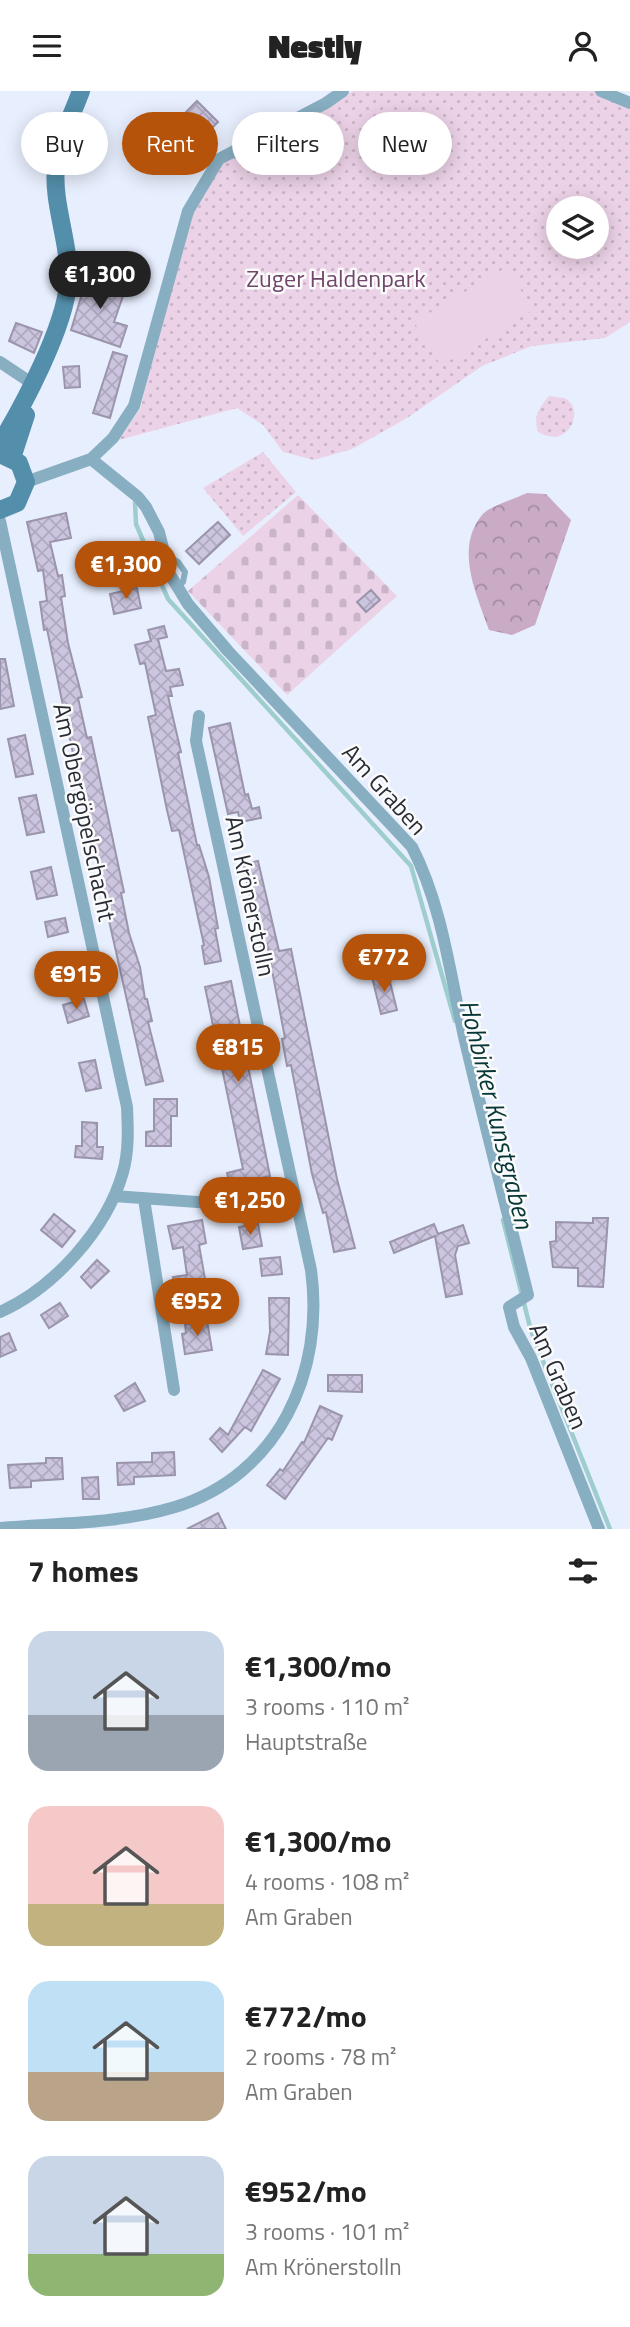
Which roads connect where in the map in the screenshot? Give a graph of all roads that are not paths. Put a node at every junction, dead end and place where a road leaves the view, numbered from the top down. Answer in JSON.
{"nodes":[{"id":1,"x":81,"y":91,"type":"edge"},
{"id":2,"x":342,"y":91,"type":"edge"},
{"id":3,"x":601,"y":91,"type":"edge"},
{"id":4,"x":630,"y":103,"type":"edge"},
{"id":5,"x":0,"y":362,"type":"edge"},
{"id":6,"x":33,"y":384,"type":"junction"},
{"id":7,"x":4,"y":452,"type":"edge"},
{"id":8,"x":91,"y":459,"type":"junction"},
{"id":9,"x":26,"y":482,"type":"junction"},
{"id":10,"x":0,"y":510,"type":"edge"},
{"id":11,"x":0,"y":521,"type":"edge"},
{"id":12,"x":199,"y":716,"type":"dead end"},
{"id":13,"x":114,"y":1196,"type":"junction"},
{"id":14,"x":144,"y":1199,"type":"junction"},
{"id":15,"x":296,"y":1209,"type":"junction"},
{"id":16,"x":0,"y":1312,"type":"edge"},
{"id":17,"x":174,"y":1390,"type":"dead end"},
{"id":18,"x":0,"y":1528,"type":"edge"},
{"id":19,"x":599,"y":1529,"type":"edge"}],
"edges":[{"from":1,"to":6,"type":"street"},
{"from":2,"to":8,"type":"street"},
{"from":3,"to":4,"type":"street"},
{"from":5,"to":6,"type":"street"},
{"from":6,"to":7,"type":"street"},
{"from":7,"to":9,"type":"street"},
{"from":8,"to":9,"type":"street"},
{"from":8,"to":19,"type":"street","name":"Am Graben"},
{"from":9,"to":10,"type":"street"},
{"from":11,"to":13,"type":"street","name":"Am Obergöpelschacht"},
{"from":12,"to":15,"type":"street","name":"Am Krönerstolln"},
{"from":13,"to":14,"type":"street"},
{"from":13,"to":16,"type":"street","name":"Am Obergöpelschacht"},
{"from":14,"to":15,"type":"street"},
{"from":14,"to":17,"type":"street"},
{"from":15,"to":18,"type":"street","name":"Am Krönerstolln"}]}
